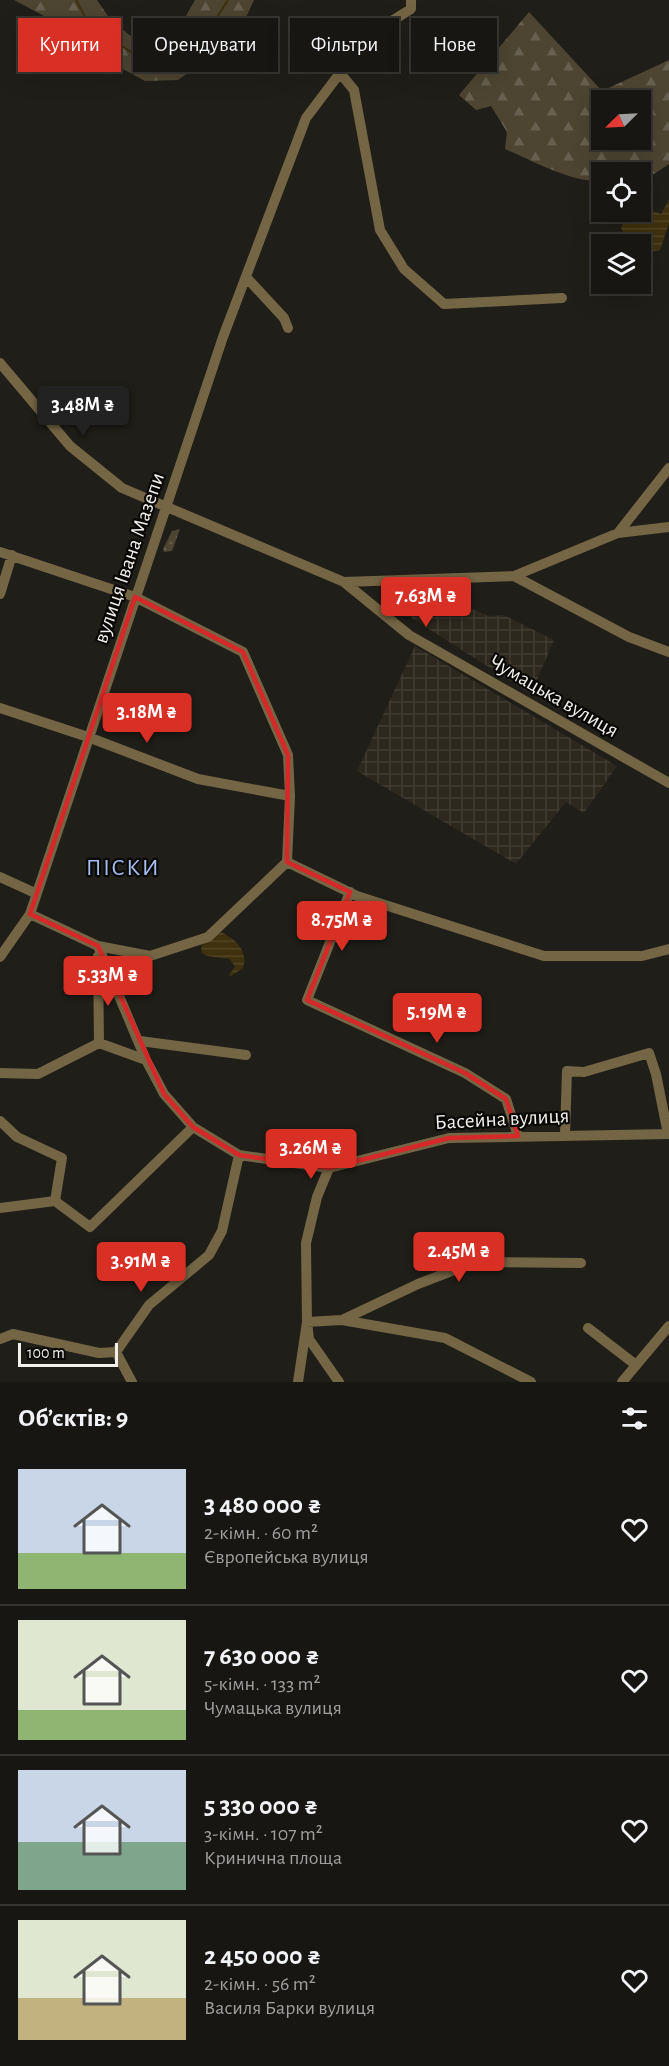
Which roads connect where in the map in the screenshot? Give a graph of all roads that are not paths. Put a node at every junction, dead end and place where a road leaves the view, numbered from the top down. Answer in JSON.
{"nodes":[{"id":1,"x":411,"y":4,"type":"edge"},
{"id":2,"x":340,"y":73,"type":"junction"},
{"id":3,"x":246,"y":277,"type":"junction"},
{"id":4,"x":562,"y":298,"type":"dead end"},
{"id":5,"x":288,"y":328,"type":"dead end"},
{"id":6,"x":0,"y":363,"type":"edge"},
{"id":7,"x":669,"y":468,"type":"edge"},
{"id":8,"x":167,"y":509,"type":"junction"},
{"id":9,"x":669,"y":527,"type":"edge"},
{"id":10,"x":618,"y":533,"type":"junction"},
{"id":11,"x":0,"y":552,"type":"edge"},
{"id":12,"x":12,"y":555,"type":"junction"},
{"id":13,"x":514,"y":576,"type":"junction"},
{"id":14,"x":344,"y":582,"type":"junction"},
{"id":15,"x":0,"y":594,"type":"edge"},
{"id":16,"x":135,"y":597,"type":"junction"},
{"id":17,"x":669,"y":652,"type":"edge"},
{"id":18,"x":0,"y":708,"type":"edge"},
{"id":19,"x":88,"y":737,"type":"junction"},
{"id":20,"x":669,"y":783,"type":"edge"},
{"id":21,"x":290,"y":796,"type":"junction"},
{"id":22,"x":287,"y":862,"type":"junction"},
{"id":23,"x":0,"y":877,"type":"edge"},
{"id":24,"x":350,"y":892,"type":"junction"},
{"id":25,"x":35,"y":893,"type":"junction"},
{"id":26,"x":30,"y":914,"type":"junction"},
{"id":27,"x":98,"y":949,"type":"junction"},
{"id":28,"x":669,"y":950,"type":"edge"},
{"id":29,"x":0,"y":957,"type":"edge"},
{"id":30,"x":140,"y":1041,"type":"junction"},
{"id":31,"x":99,"y":1043,"type":"junction"},
{"id":32,"x":246,"y":1055,"type":"dead end"},
{"id":33,"x":146,"y":1060,"type":"junction"},
{"id":34,"x":0,"y":1073,"type":"edge"},
{"id":35,"x":0,"y":1121,"type":"edge"},
{"id":36,"x":193,"y":1127,"type":"junction"},
{"id":37,"x":565,"y":1134,"type":"junction"},
{"id":38,"x":668,"y":1134,"type":"edge"},
{"id":39,"x":518,"y":1136,"type":"junction"},
{"id":40,"x":239,"y":1155,"type":"junction"},
{"id":41,"x":329,"y":1168,"type":"junction"},
{"id":42,"x":55,"y":1201,"type":"junction"},
{"id":43,"x":0,"y":1208,"type":"edge"},
{"id":44,"x":580,"y":1263,"type":"dead end"},
{"id":45,"x":342,"y":1320,"type":"junction"},
{"id":46,"x":307,"y":1322,"type":"junction"},
{"id":47,"x":669,"y":1326,"type":"edge"},
{"id":48,"x":588,"y":1328,"type":"dead end"},
{"id":49,"x":0,"y":1339,"type":"edge"},
{"id":50,"x":116,"y":1352,"type":"junction"},
{"id":51,"x":636,"y":1365,"type":"junction"},
{"id":52,"x":132,"y":1382,"type":"edge"},
{"id":53,"x":298,"y":1382,"type":"edge"},
{"id":54,"x":339,"y":1382,"type":"edge"},
{"id":55,"x":531,"y":1382,"type":"edge"},
{"id":56,"x":622,"y":1382,"type":"edge"}],
"edges":[{"from":1,"to":2,"type":"street","name":"вулиця Івана Мазепи"},
{"from":2,"to":3,"type":"street","name":"вулиця Івана Мазепи"},
{"from":2,"to":4,"type":"street"},
{"from":3,"to":5,"type":"street"},
{"from":3,"to":8,"type":"street","name":"вулиця Івана Мазепи"},
{"from":6,"to":8,"type":"street","name":"Чумацька вулиця"},
{"from":7,"to":10,"type":"street"},
{"from":8,"to":14,"type":"street","name":"Чумацька вулиця"},
{"from":8,"to":16,"type":"street","name":"вулиця Івана Мазепи"},
{"from":9,"to":10,"type":"street"},
{"from":10,"to":13,"type":"street"},
{"from":11,"to":12,"type":"street"},
{"from":12,"to":15,"type":"street"},
{"from":12,"to":16,"type":"street"},
{"from":13,"to":14,"type":"street"},
{"from":13,"to":17,"type":"street"},
{"from":14,"to":20,"type":"street","name":"Чумацька вулиця"},
{"from":16,"to":19,"type":"street","name":"вулиця Івана Мазепи"},
{"from":16,"to":21,"type":"street"},
{"from":18,"to":19,"type":"street"},
{"from":19,"to":21,"type":"street"},
{"from":19,"to":25,"type":"street","name":"вулиця Івана Мазепи"},
{"from":21,"to":22,"type":"street"},
{"from":22,"to":24,"type":"street"},
{"from":22,"to":27,"type":"street"},
{"from":23,"to":25,"type":"street"},
{"from":24,"to":28,"type":"street"},
{"from":24,"to":39,"type":"street"},
{"from":25,"to":26,"type":"street","name":"вулиця Івана Мазепи"},
{"from":26,"to":27,"type":"street"},
{"from":26,"to":29,"type":"street","name":"вулиця Івана Мазепи"},
{"from":27,"to":30,"type":"street","name":"Басейна вулиця"},
{"from":27,"to":31,"type":"street"},
{"from":30,"to":32,"type":"street"},
{"from":30,"to":33,"type":"street","name":"Басейна вулиця"},
{"from":31,"to":33,"type":"street"},
{"from":31,"to":34,"type":"street"},
{"from":33,"to":36,"type":"street","name":"Басейна вулиця"},
{"from":35,"to":42,"type":"street"},
{"from":36,"to":40,"type":"street","name":"Басейна вулиця"},
{"from":36,"to":42,"type":"street"},
{"from":37,"to":38,"type":"street","name":"Басейна вулиця"},
{"from":37,"to":38,"type":"street"},
{"from":37,"to":39,"type":"street","name":"Басейна вулиця"},
{"from":39,"to":41,"type":"street","name":"Басейна вулиця"},
{"from":40,"to":41,"type":"street","name":"Басейна вулиця"},
{"from":40,"to":50,"type":"street"},
{"from":41,"to":46,"type":"street"},
{"from":42,"to":43,"type":"street"},
{"from":44,"to":45,"type":"street"},
{"from":45,"to":46,"type":"street"},
{"from":45,"to":55,"type":"street"},
{"from":46,"to":53,"type":"street"},
{"from":46,"to":54,"type":"street"},
{"from":47,"to":51,"type":"street"},
{"from":48,"to":51,"type":"street"},
{"from":49,"to":50,"type":"street"},
{"from":50,"to":52,"type":"street"},
{"from":51,"to":56,"type":"street"}]}
